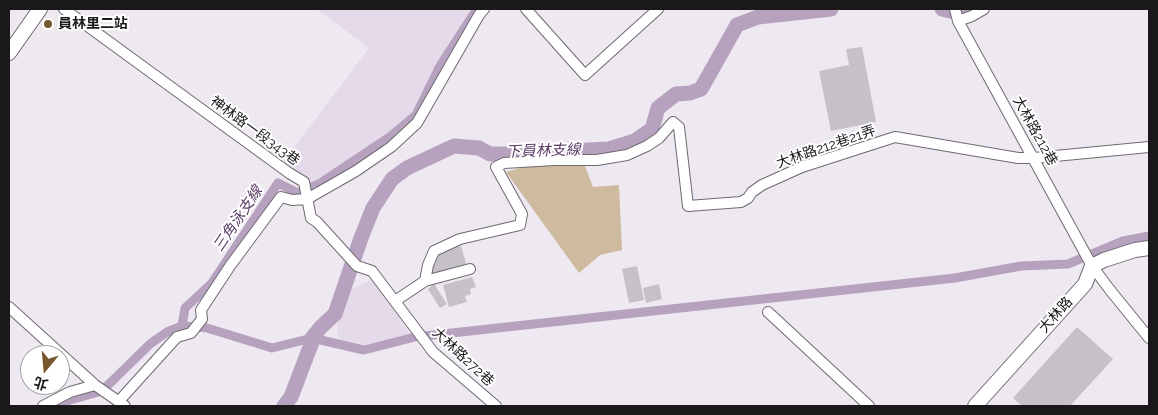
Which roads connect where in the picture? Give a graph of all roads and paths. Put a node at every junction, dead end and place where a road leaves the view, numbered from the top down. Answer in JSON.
{"nodes":[{"id":1,"x":40,"y":9,"type":"edge"},
{"id":2,"x":64,"y":9,"type":"edge"},
{"id":3,"x":484,"y":9,"type":"edge"},
{"id":4,"x":526,"y":9,"type":"edge"},
{"id":5,"x":658,"y":9,"type":"edge"},
{"id":6,"x":955,"y":9,"type":"edge"},
{"id":7,"x":984,"y":9,"type":"edge"},
{"id":8,"x":958,"y":21,"type":"junction"},
{"id":9,"x":9,"y":53,"type":"edge"},
{"id":10,"x":1149,"y":147,"type":"edge"},
{"id":11,"x":1034,"y":158,"type":"junction"},
{"id":12,"x":307,"y":199,"type":"junction"},
{"id":13,"x":1149,"y":248,"type":"edge"},
{"id":14,"x":1092,"y":266,"type":"junction"},
{"id":15,"x":470,"y":269,"type":"dead end"},
{"id":16,"x":425,"y":282,"type":"junction"},
{"id":17,"x":395,"y":301,"type":"junction"},
{"id":18,"x":9,"y":307,"type":"edge"},
{"id":19,"x":768,"y":312,"type":"dead end"},
{"id":20,"x":1149,"y":338,"type":"edge"},
{"id":21,"x":95,"y":385,"type":"junction"},
{"id":22,"x":122,"y":404,"type":"edge"},
{"id":23,"x":43,"y":406,"type":"edge"},
{"id":24,"x":496,"y":406,"type":"edge"},
{"id":25,"x":869,"y":406,"type":"edge"},
{"id":26,"x":975,"y":406,"type":"edge"}],
"edges":[{"from":1,"to":9,"type":"street"},
{"from":2,"to":12,"type":"street","name":"神林路一段343巷"},
{"from":3,"to":12,"type":"street"},
{"from":4,"to":5,"type":"street"},
{"from":6,"to":8,"type":"street","name":"大林路212巷"},
{"from":7,"to":8,"type":"street"},
{"from":8,"to":11,"type":"street","name":"大林路212巷"},
{"from":10,"to":11,"type":"street","name":"大林路212巷21弄"},
{"from":11,"to":14,"type":"street","name":"大林路212巷"},
{"from":11,"to":16,"type":"street","name":"大林路212巷21弄"},
{"from":12,"to":17,"type":"street","name":"神林路一段343巷"},
{"from":12,"to":22,"type":"street"},
{"from":13,"to":14,"type":"street"},
{"from":14,"to":20,"type":"street","name":"大林路212巷"},
{"from":14,"to":26,"type":"street","name":"大林路"},
{"from":15,"to":16,"type":"street"},
{"from":16,"to":17,"type":"street"},
{"from":17,"to":24,"type":"street","name":"大林路272巷"},
{"from":18,"to":21,"type":"street"},
{"from":19,"to":25,"type":"street"},
{"from":21,"to":22,"type":"street"},
{"from":21,"to":23,"type":"street"}]}
